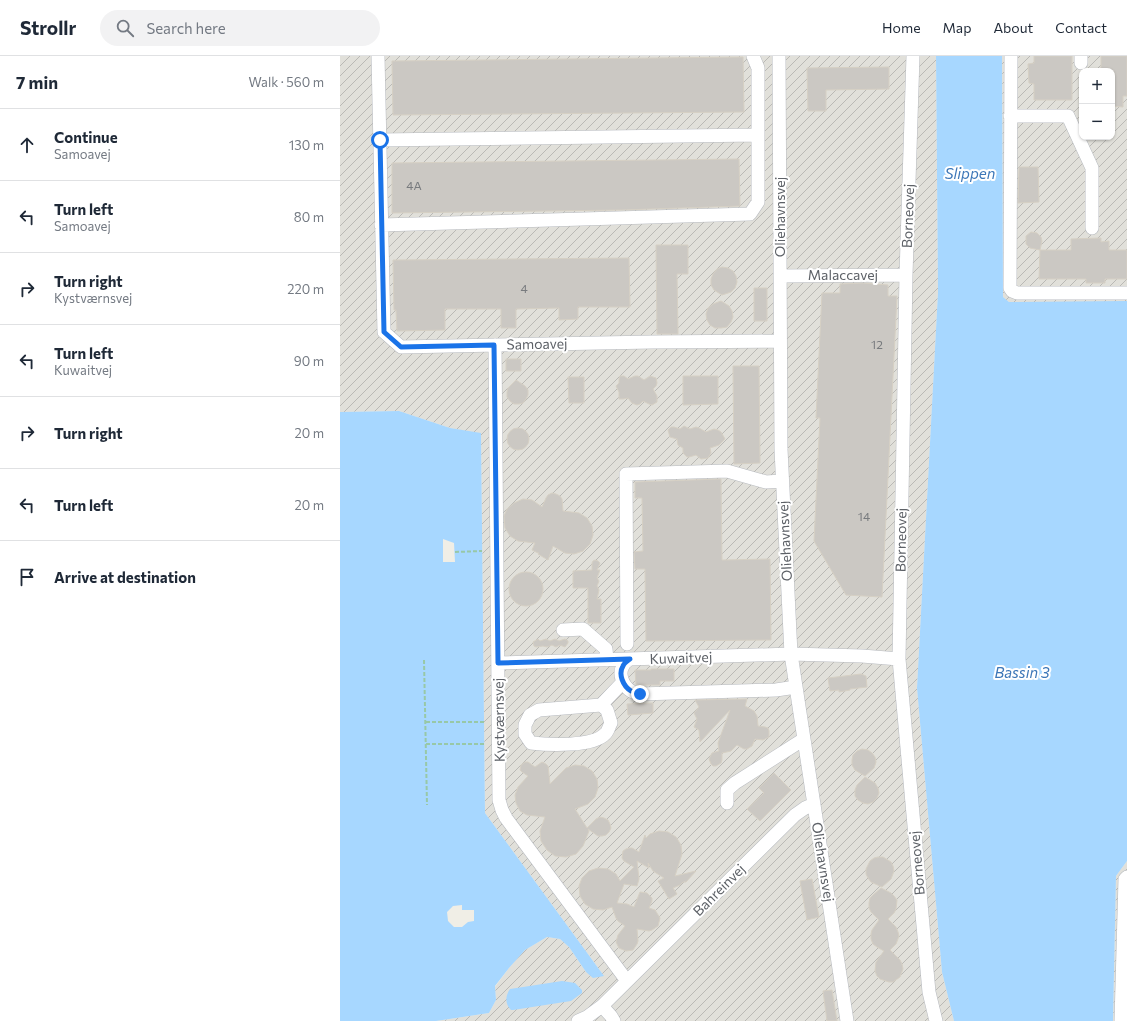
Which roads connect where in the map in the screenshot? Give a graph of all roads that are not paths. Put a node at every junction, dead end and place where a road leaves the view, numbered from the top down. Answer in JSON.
{"nodes":[{"id":1,"x":378,"y":56,"type":"edge"},
{"id":2,"x":753,"y":56,"type":"edge"},
{"id":3,"x":779,"y":56,"type":"edge"},
{"id":4,"x":913,"y":56,"type":"edge"},
{"id":5,"x":1011,"y":56,"type":"edge"},
{"id":6,"x":1010,"y":116,"type":"junction"},
{"id":7,"x":758,"y":135,"type":"junction"},
{"id":8,"x":380,"y":140,"type":"junction"},
{"id":9,"x":382,"y":225,"type":"junction"},
{"id":10,"x":1092,"y":228,"type":"dead end"},
{"id":11,"x":906,"y":275,"type":"junction"},
{"id":12,"x":780,"y":276,"type":"junction"},
{"id":13,"x":1127,"y":292,"type":"edge"},
{"id":14,"x":780,"y":341,"type":"junction"},
{"id":15,"x":494,"y":345,"type":"junction"},
{"id":16,"x":782,"y":481,"type":"junction"},
{"id":17,"x":563,"y":630,"type":"dead end"},
{"id":18,"x":627,"y":644,"type":"dead end"},
{"id":19,"x":791,"y":654,"type":"junction"},
{"id":20,"x":630,"y":659,"type":"junction"},
{"id":21,"x":899,"y":659,"type":"junction"},
{"id":22,"x":607,"y":660,"type":"junction"},
{"id":23,"x":498,"y":663,"type":"junction"},
{"id":24,"x":623,"y":682,"type":"junction"},
{"id":25,"x":796,"y":687,"type":"junction"},
{"id":26,"x":601,"y":705,"type":"junction"},
{"id":27,"x":804,"y":740,"type":"junction"},
{"id":28,"x":727,"y":803,"type":"dead end"},
{"id":29,"x":814,"y":804,"type":"junction"},
{"id":30,"x":1127,"y":876,"type":"edge"},
{"id":31,"x":627,"y":982,"type":"junction"},
{"id":32,"x":602,"y":1006,"type":"junction"},
{"id":33,"x":578,"y":1021,"type":"edge"},
{"id":34,"x":614,"y":1021,"type":"edge"},
{"id":35,"x":847,"y":1021,"type":"edge"},
{"id":36,"x":936,"y":1021,"type":"edge"},
{"id":37,"x":1121,"y":1021,"type":"edge"}],
"edges":[{"from":1,"to":8,"type":"street","name":"Samoavej"},
{"from":2,"to":7,"type":"street"},
{"from":3,"to":12,"type":"street","name":"Oliehavnsvej"},
{"from":4,"to":11,"type":"street","name":"Borneovej"},
{"from":5,"to":6,"type":"street"},
{"from":6,"to":10,"type":"street"},
{"from":6,"to":13,"type":"street"},
{"from":7,"to":8,"type":"street"},
{"from":7,"to":9,"type":"street"},
{"from":8,"to":9,"type":"street","name":"Samoavej"},
{"from":9,"to":15,"type":"street","name":"Samoavej"},
{"from":11,"to":12,"type":"street","name":"Malaccavej"},
{"from":11,"to":21,"type":"street","name":"Borneovej"},
{"from":12,"to":14,"type":"street","name":"Oliehavnsvej"},
{"from":14,"to":15,"type":"street","name":"Samoavej"},
{"from":14,"to":16,"type":"street","name":"Oliehavnsvej"},
{"from":15,"to":23,"type":"street","name":"Kystværnsvej"},
{"from":16,"to":18,"type":"street"},
{"from":16,"to":19,"type":"street","name":"Oliehavnsvej"},
{"from":17,"to":22,"type":"street"},
{"from":19,"to":20,"type":"street","name":"Kuwaitvej"},
{"from":19,"to":21,"type":"street","name":"Kuwaitvej"},
{"from":19,"to":25,"type":"street","name":"Oliehavnsvej"},
{"from":20,"to":22,"type":"street","name":"Kuwaitvej"},
{"from":20,"to":24,"type":"street"},
{"from":21,"to":36,"type":"street","name":"Borneovej"},
{"from":22,"to":23,"type":"street","name":"Kuwaitvej"},
{"from":23,"to":31,"type":"street","name":"Kystværnsvej"},
{"from":24,"to":25,"type":"street"},
{"from":24,"to":26,"type":"street"},
{"from":25,"to":27,"type":"street","name":"Oliehavnsvej"},
{"from":26,"to":26,"type":"street"},
{"from":27,"to":28,"type":"street"},
{"from":27,"to":29,"type":"street","name":"Oliehavnsvej"},
{"from":29,"to":31,"type":"street","name":"Bahreinvej"},
{"from":29,"to":35,"type":"street","name":"Oliehavnsvej"},
{"from":30,"to":37,"type":"street"},
{"from":31,"to":32,"type":"street","name":"Bahreinvej"},
{"from":32,"to":33,"type":"street","name":"Bahreinvej"},
{"from":32,"to":34,"type":"street"}]}
